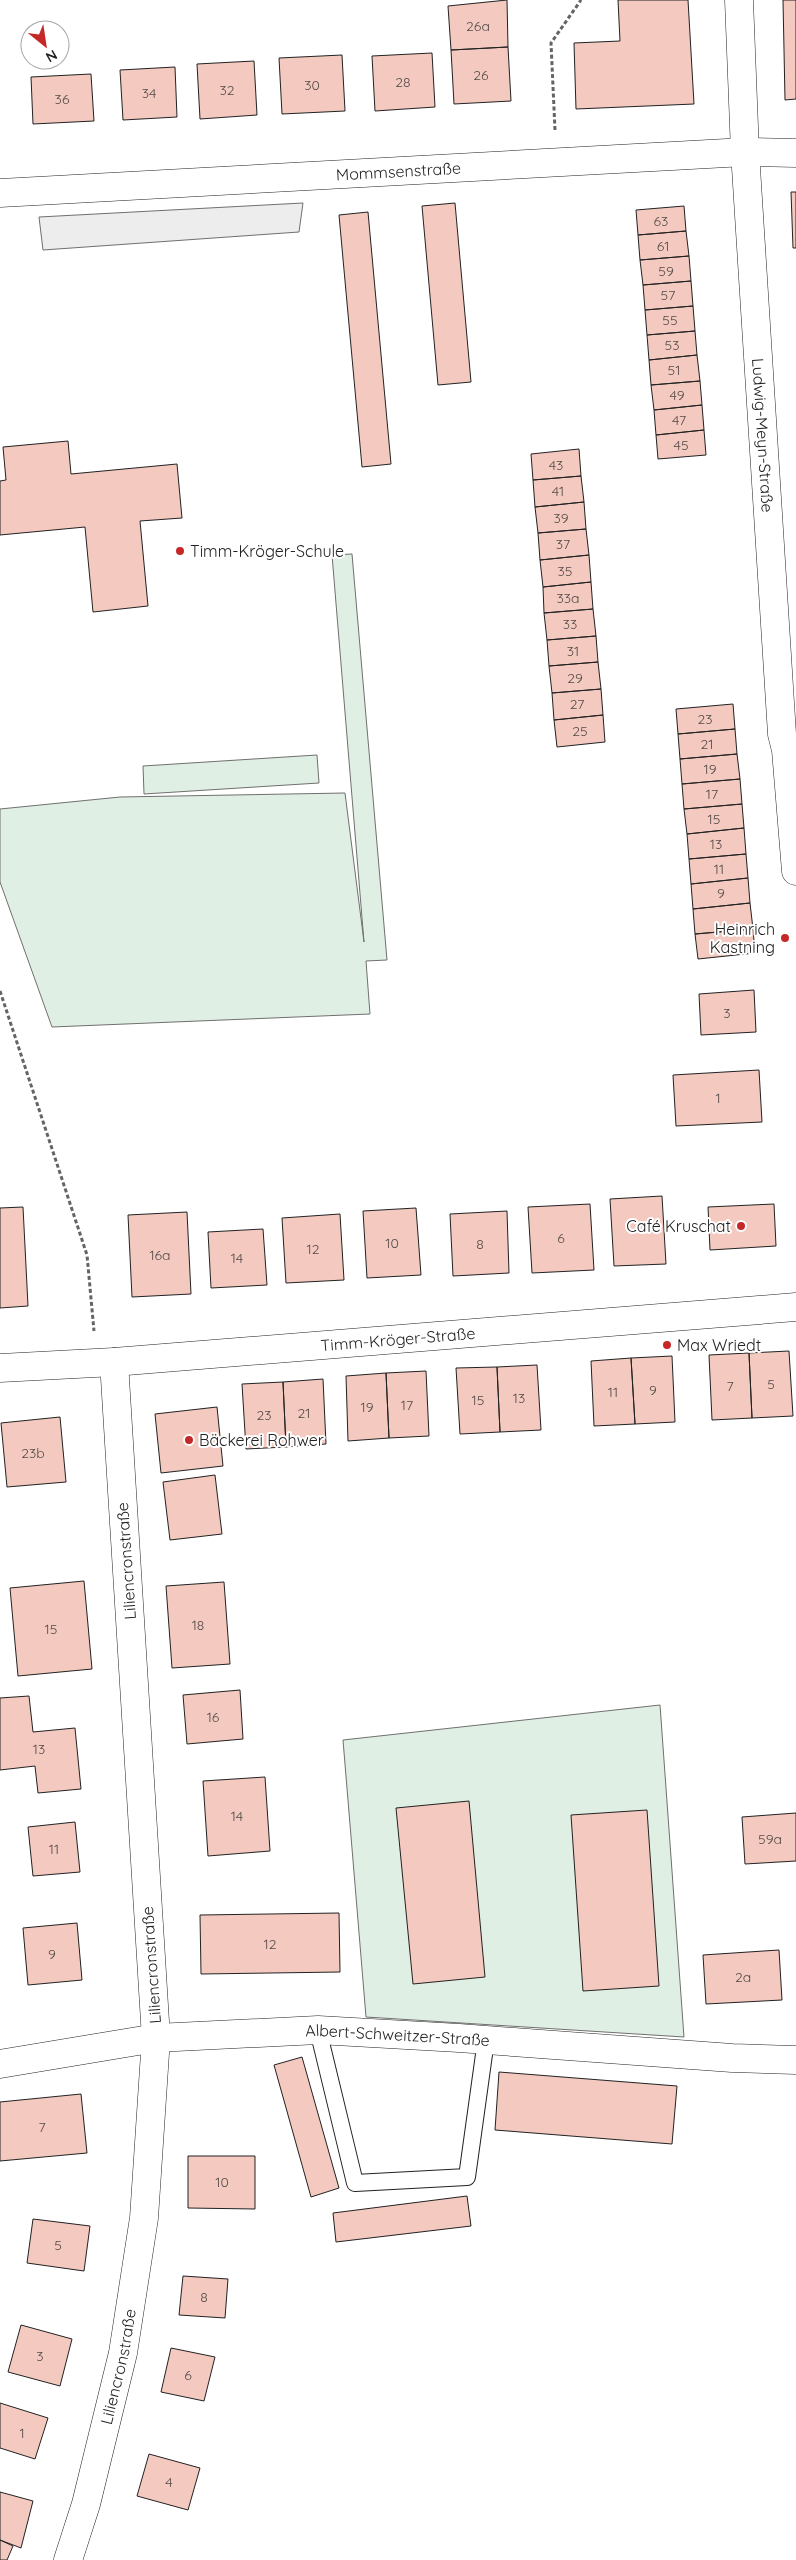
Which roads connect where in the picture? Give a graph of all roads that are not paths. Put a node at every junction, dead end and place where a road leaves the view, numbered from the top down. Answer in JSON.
{"nodes":[{"id":1,"x":739,"y":0,"type":"edge"},
{"id":2,"x":745,"y":152,"type":"junction"},
{"id":3,"x":796,"y":153,"type":"edge"},
{"id":4,"x":0,"y":193,"type":"edge"},
{"id":5,"x":796,"y":871,"type":"edge"},
{"id":6,"x":796,"y":1307,"type":"edge"},
{"id":7,"x":104,"y":1362,"type":"junction"},
{"id":8,"x":0,"y":1368,"type":"edge"},
{"id":9,"x":318,"y":2030,"type":"junction"},
{"id":10,"x":156,"y":2038,"type":"junction"},
{"id":11,"x":486,"y":2040,"type":"junction"},
{"id":12,"x":796,"y":2060,"type":"edge"},
{"id":13,"x":0,"y":2064,"type":"edge"},
{"id":14,"x":68,"y":2560,"type":"edge"}],
"edges":[{"from":1,"to":2,"type":"street","name":"Ludwig-Meyn-Straße"},
{"from":2,"to":3,"type":"street","name":"Mommsenstraße"},
{"from":2,"to":4,"type":"street","name":"Mommsenstraße"},
{"from":2,"to":5,"type":"street","name":"Ludwig-Meyn-Straße"},
{"from":6,"to":7,"type":"street","name":"Timm-Kröger-Straße"},
{"from":7,"to":8,"type":"street","name":"Timm-Kröger-Straße"},
{"from":7,"to":10,"type":"street","name":"Liliencronstraße"},
{"from":9,"to":10,"type":"street","name":"Albert-Schweitzer-Straße"},
{"from":9,"to":11,"type":"street","name":"Albert-Schweitzer-Straße"},
{"from":9,"to":11,"type":"lane"},
{"from":10,"to":13,"type":"street","name":"Albert-Schweitzer-Straße"},
{"from":10,"to":14,"type":"street","name":"Liliencronstraße"},
{"from":11,"to":12,"type":"street","name":"Albert-Schweitzer-Straße"}]}
